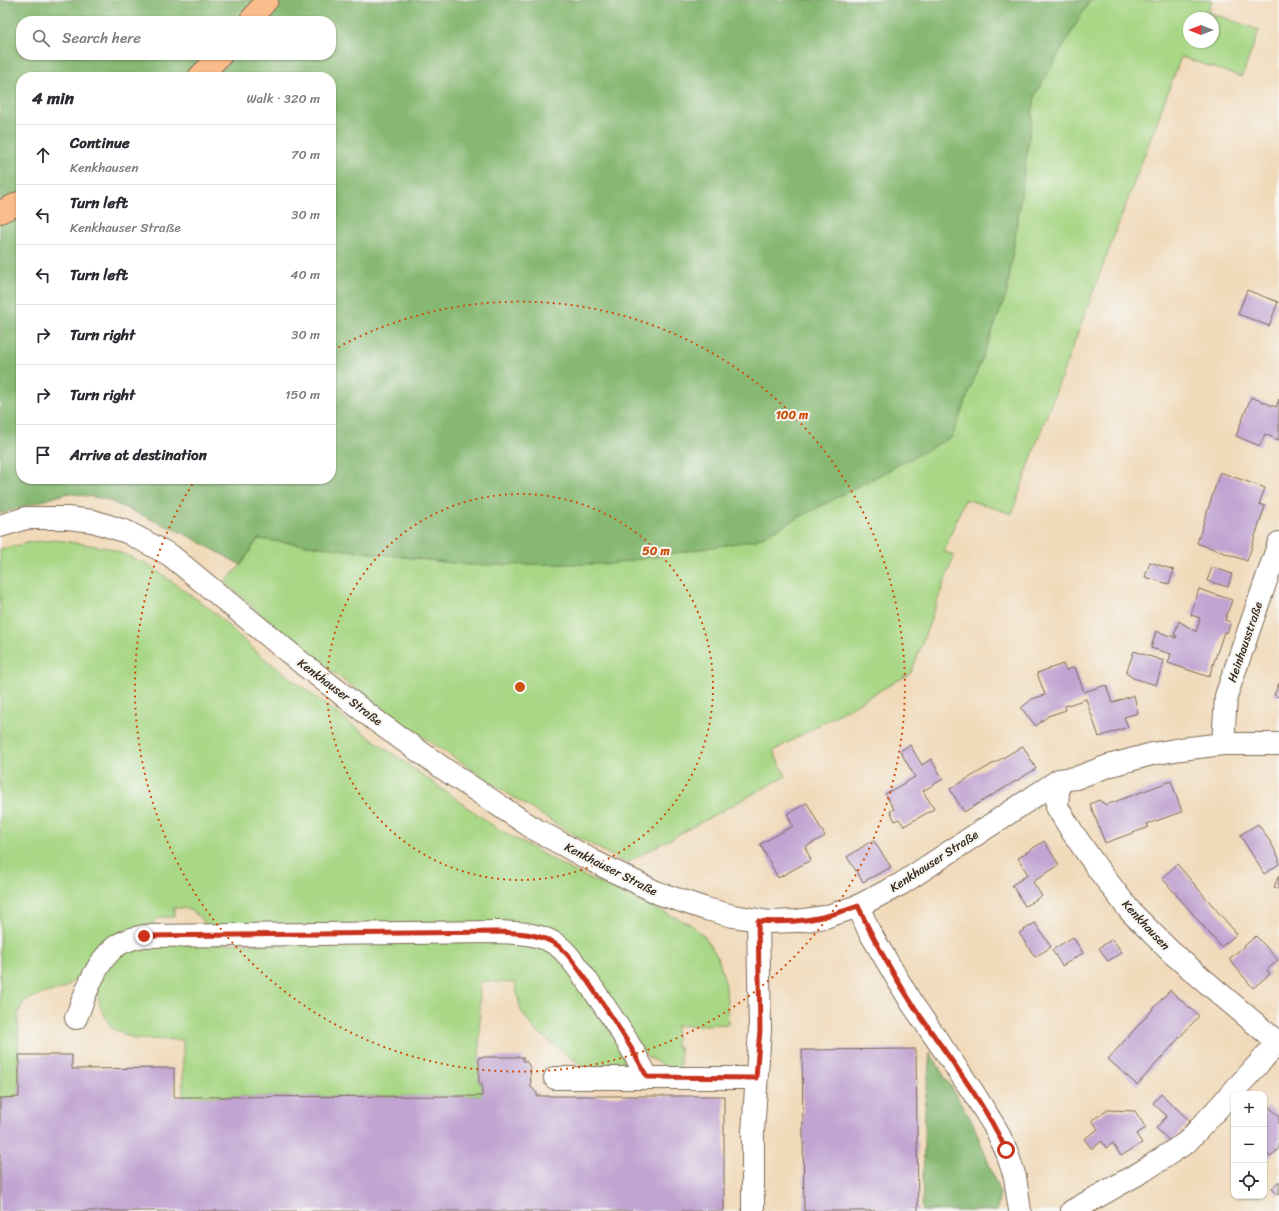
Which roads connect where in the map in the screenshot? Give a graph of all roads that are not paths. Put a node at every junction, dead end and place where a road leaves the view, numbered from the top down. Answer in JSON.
{"nodes":[{"id":1,"x":267,"y":0,"type":"edge"},
{"id":2,"x":254,"y":16,"type":"edge"},
{"id":3,"x":215,"y":60,"type":"edge"},
{"id":4,"x":204,"y":72,"type":"edge"},
{"id":5,"x":16,"y":204,"type":"edge"},
{"id":6,"x":0,"y":212,"type":"edge"},
{"id":7,"x":0,"y":526,"type":"edge"},
{"id":8,"x":1279,"y":542,"type":"edge"},
{"id":9,"x":1223,"y":744,"type":"junction"},
{"id":10,"x":1279,"y":744,"type":"edge"},
{"id":11,"x":1059,"y":780,"type":"junction"},
{"id":12,"x":858,"y":906,"type":"junction"},
{"id":13,"x":758,"y":921,"type":"junction"},
{"id":14,"x":76,"y":1018,"type":"dead end"},
{"id":15,"x":1278,"y":1040,"type":"edge"},
{"id":16,"x":647,"y":1077,"type":"junction"},
{"id":17,"x":555,"y":1078,"type":"dead end"},
{"id":18,"x":756,"y":1078,"type":"junction"},
{"id":19,"x":753,"y":1211,"type":"edge"},
{"id":20,"x":1020,"y":1211,"type":"edge"},
{"id":21,"x":1072,"y":1211,"type":"edge"}],
"edges":[{"from":1,"to":2,"type":"main road"},
{"from":3,"to":4,"type":"main road"},
{"from":5,"to":6,"type":"main road"},
{"from":7,"to":13,"type":"street","name":"Kenkhauser Straße"},
{"from":8,"to":9,"type":"street","name":"Heinhausstraße"},
{"from":9,"to":10,"type":"street","name":"Kenkhauser Straße"},
{"from":9,"to":11,"type":"street","name":"Kenkhauser Straße"},
{"from":11,"to":12,"type":"street","name":"Kenkhauser Straße"},
{"from":11,"to":15,"type":"street","name":"Kenkhausen"},
{"from":12,"to":13,"type":"street","name":"Kenkhauser Straße"},
{"from":12,"to":20,"type":"street"},
{"from":13,"to":18,"type":"street"},
{"from":14,"to":16,"type":"street"},
{"from":15,"to":21,"type":"street","name":"Kenkhausen"},
{"from":16,"to":17,"type":"street"},
{"from":16,"to":18,"type":"street"},
{"from":18,"to":19,"type":"street"}]}
